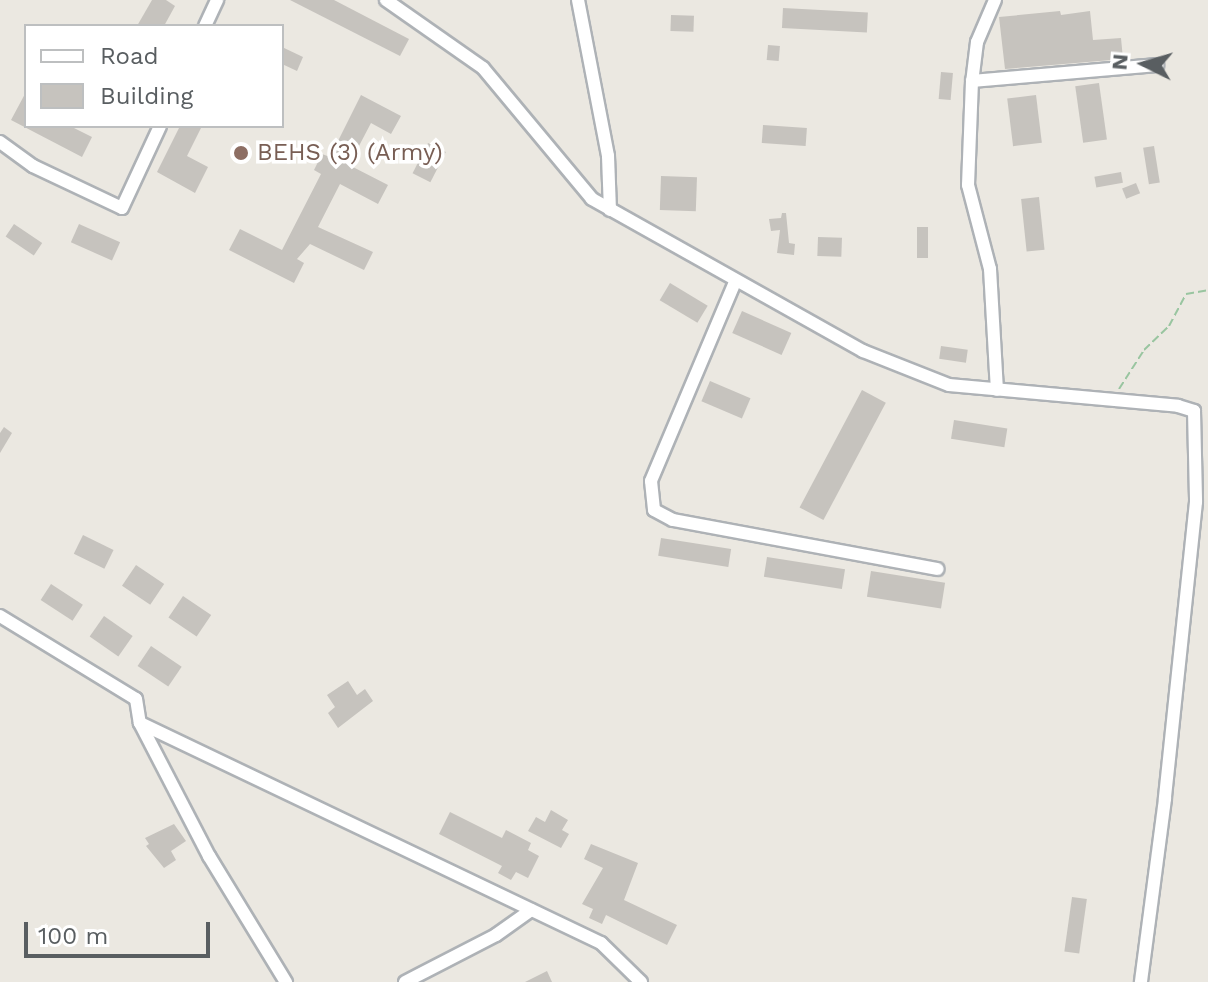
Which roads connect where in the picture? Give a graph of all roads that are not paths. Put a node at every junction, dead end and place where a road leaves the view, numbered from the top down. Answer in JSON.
{"nodes":[{"id":1,"x":217,"y":0,"type":"edge"},
{"id":2,"x":386,"y":0,"type":"edge"},
{"id":3,"x":578,"y":0,"type":"edge"},
{"id":4,"x":995,"y":0,"type":"edge"},
{"id":5,"x":206,"y":24,"type":"edge"},
{"id":6,"x":1157,"y":65,"type":"dead end"},
{"id":7,"x":972,"y":81,"type":"junction"},
{"id":8,"x":159,"y":128,"type":"edge"},
{"id":9,"x":0,"y":142,"type":"edge"},
{"id":10,"x":610,"y":210,"type":"junction"},
{"id":11,"x":735,"y":282,"type":"junction"},
{"id":12,"x":997,"y":390,"type":"junction"},
{"id":13,"x":1194,"y":411,"type":"junction"},
{"id":14,"x":1208,"y":412,"type":"edge"},
{"id":15,"x":937,"y":569,"type":"dead end"},
{"id":16,"x":0,"y":616,"type":"edge"},
{"id":17,"x":140,"y":723,"type":"junction"},
{"id":18,"x":531,"y":910,"type":"junction"},
{"id":19,"x":286,"y":982,"type":"edge"},
{"id":20,"x":405,"y":982,"type":"edge"},
{"id":21,"x":641,"y":982,"type":"edge"},
{"id":22,"x":1141,"y":982,"type":"edge"}],
"edges":[{"from":1,"to":5,"type":"street"},
{"from":2,"to":10,"type":"street"},
{"from":3,"to":10,"type":"street"},
{"from":4,"to":7,"type":"street"},
{"from":6,"to":7,"type":"street"},
{"from":7,"to":12,"type":"street"},
{"from":8,"to":9,"type":"street"},
{"from":10,"to":11,"type":"street"},
{"from":11,"to":12,"type":"street"},
{"from":11,"to":15,"type":"street"},
{"from":12,"to":13,"type":"street"},
{"from":13,"to":14,"type":"street"},
{"from":13,"to":22,"type":"street"},
{"from":16,"to":17,"type":"street"},
{"from":17,"to":18,"type":"street"},
{"from":17,"to":19,"type":"street"},
{"from":18,"to":20,"type":"street"},
{"from":18,"to":21,"type":"street"}]}
